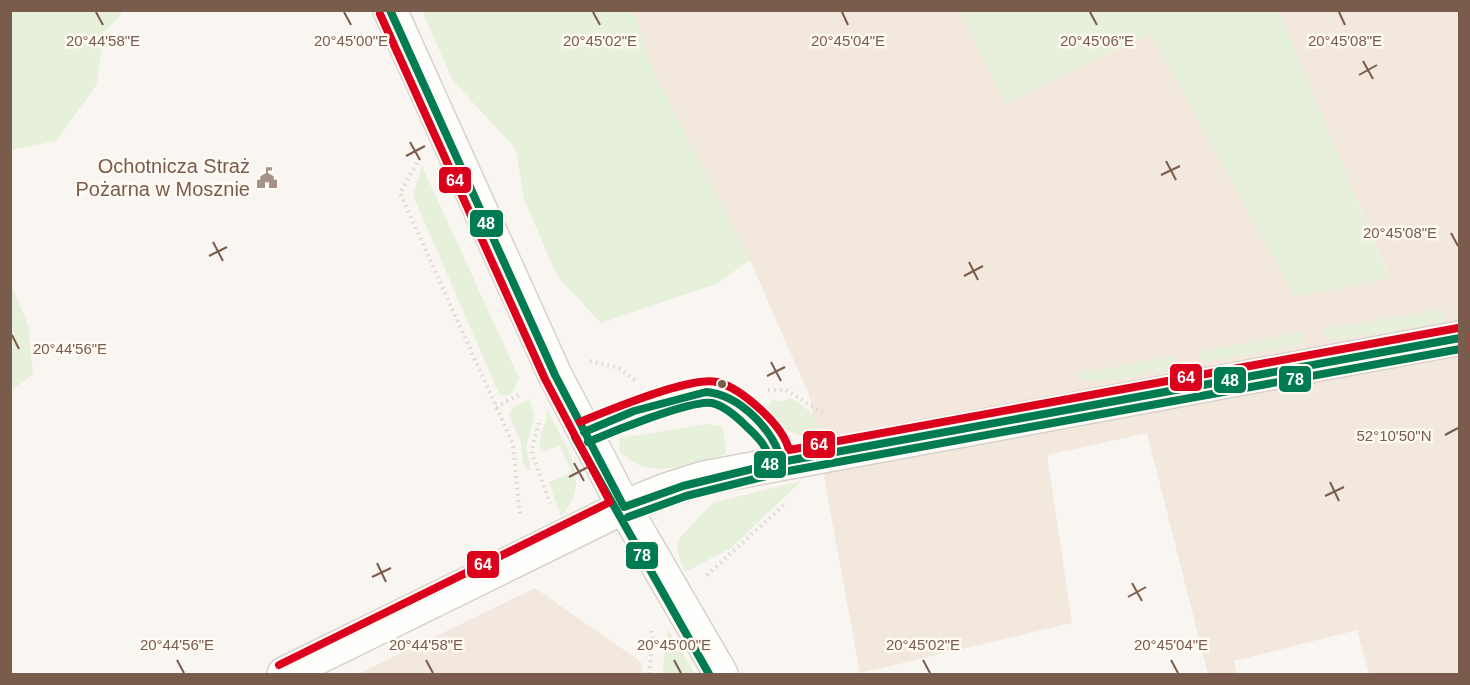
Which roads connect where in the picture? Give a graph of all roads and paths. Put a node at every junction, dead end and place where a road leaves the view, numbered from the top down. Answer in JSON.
{"nodes":[{"id":1,"x":390,"y":10,"type":"edge"},
{"id":2,"x":423,"y":153,"type":"dead end"},
{"id":3,"x":1460,"y":338,"type":"edge"},
{"id":4,"x":738,"y":406,"type":"junction"},
{"id":5,"x":826,"y":415,"type":"dead end"},
{"id":6,"x":584,"y":432,"type":"junction"},
{"id":7,"x":781,"y":462,"type":"junction"},
{"id":8,"x":624,"y":507,"type":"junction"},
{"id":9,"x":534,"y":553,"type":"junction"},
{"id":10,"x":649,"y":625,"type":"dead end"},
{"id":11,"x":284,"y":675,"type":"edge"},
{"id":12,"x":649,"y":675,"type":"edge"},
{"id":13,"x":721,"y":675,"type":"edge"}],
"edges":[{"from":1,"to":6,"type":"street"},
{"from":2,"to":9,"type":"path"},
{"from":3,"to":7,"type":"street"},
{"from":4,"to":5,"type":"path"},
{"from":4,"to":6,"type":"lane"},
{"from":4,"to":7,"type":"lane"},
{"from":6,"to":8,"type":"street"},
{"from":7,"to":8,"type":"street"},
{"from":8,"to":9,"type":"street"},
{"from":8,"to":13,"type":"street"},
{"from":9,"to":11,"type":"street"},
{"from":10,"to":12,"type":"path"}]}
